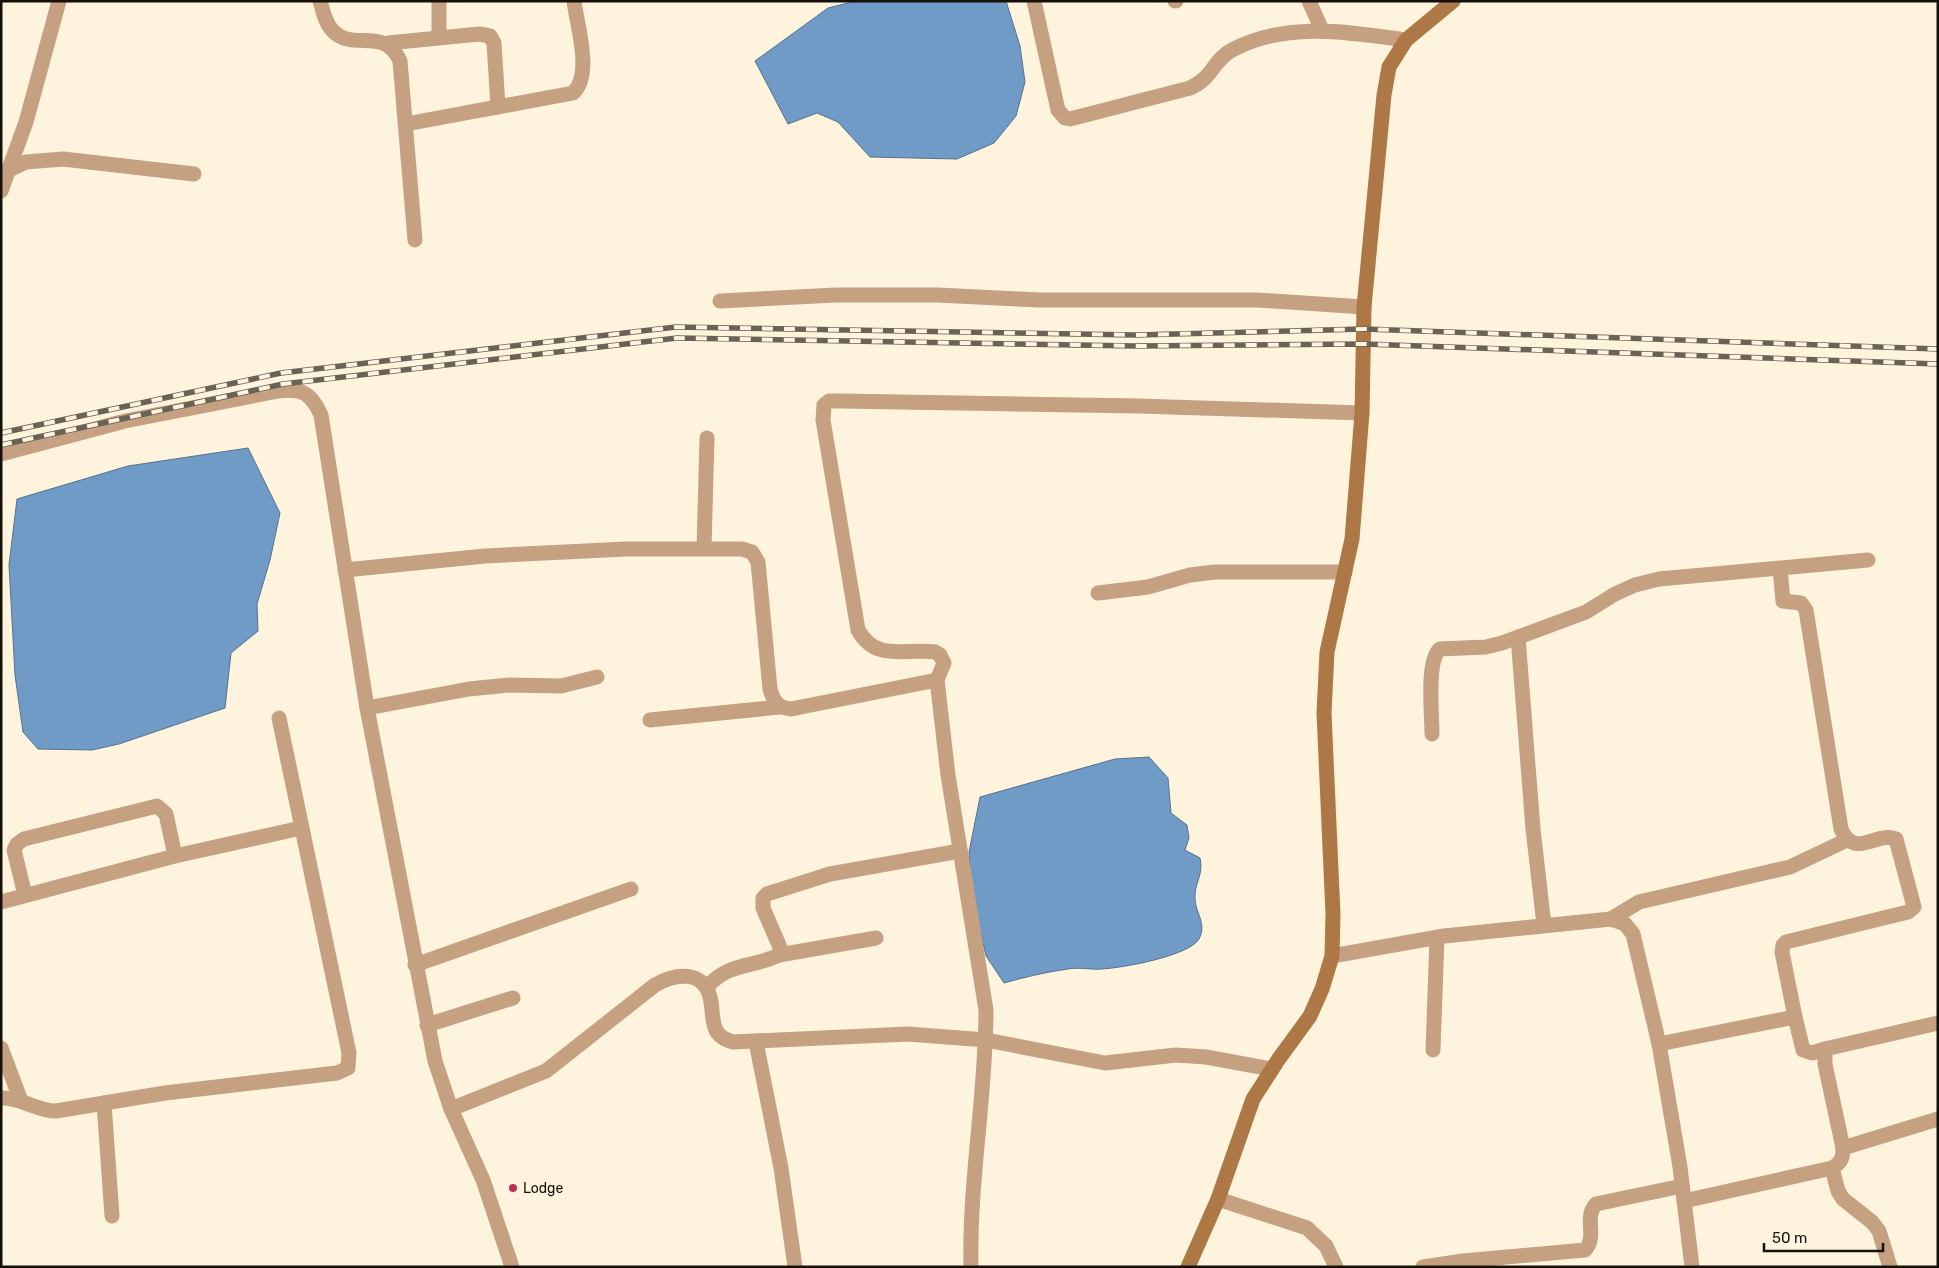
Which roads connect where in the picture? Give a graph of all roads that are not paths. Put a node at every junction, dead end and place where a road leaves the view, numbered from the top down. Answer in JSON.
{"nodes":[{"id":1,"x":59,"y":1,"type":"edge"},
{"id":2,"x":320,"y":1,"type":"edge"},
{"id":3,"x":439,"y":1,"type":"edge"},
{"id":4,"x":574,"y":1,"type":"edge"},
{"id":5,"x":1034,"y":1,"type":"edge"},
{"id":6,"x":1309,"y":1,"type":"edge"},
{"id":7,"x":1453,"y":1,"type":"edge"},
{"id":8,"x":1322,"y":30,"type":"junction"},
{"id":9,"x":439,"y":37,"type":"junction"},
{"id":10,"x":1406,"y":40,"type":"junction"},
{"id":11,"x":388,"y":43,"type":"junction"},
{"id":12,"x":498,"y":107,"type":"junction"},
{"id":13,"x":406,"y":124,"type":"junction"},
{"id":14,"x":9,"y":170,"type":"junction"},
{"id":15,"x":194,"y":174,"type":"dead end"},
{"id":16,"x":1,"y":191,"type":"edge"},
{"id":17,"x":415,"y":240,"type":"dead end"},
{"id":18,"x":720,"y":301,"type":"dead end"},
{"id":19,"x":1364,"y":307,"type":"junction"},
{"id":20,"x":1362,"y":413,"type":"junction"},
{"id":21,"x":707,"y":438,"type":"dead end"},
{"id":22,"x":1,"y":454,"type":"edge"},
{"id":23,"x":704,"y":548,"type":"junction"},
{"id":24,"x":1868,"y":560,"type":"dead end"},
{"id":25,"x":1780,"y":569,"type":"junction"},
{"id":26,"x":345,"y":570,"type":"junction"},
{"id":27,"x":1345,"y":572,"type":"junction"},
{"id":28,"x":1098,"y":593,"type":"dead end"},
{"id":29,"x":1518,"y":637,"type":"junction"},
{"id":30,"x":597,"y":677,"type":"dead end"},
{"id":31,"x":937,"y":680,"type":"junction"},
{"id":32,"x":780,"y":707,"type":"junction"},
{"id":33,"x":367,"y":708,"type":"junction"},
{"id":34,"x":279,"y":718,"type":"dead end"},
{"id":35,"x":650,"y":720,"type":"dead end"},
{"id":36,"x":1432,"y":734,"type":"dead end"},
{"id":37,"x":302,"y":828,"type":"junction"},
{"id":38,"x":1847,"y":840,"type":"junction"},
{"id":39,"x":960,"y":851,"type":"junction"},
{"id":40,"x":175,"y":856,"type":"junction"},
{"id":41,"x":631,"y":889,"type":"dead end"},
{"id":42,"x":25,"y":895,"type":"junction"},
{"id":43,"x":1,"y":902,"type":"edge"},
{"id":44,"x":1611,"y":919,"type":"junction"},
{"id":45,"x":1544,"y":925,"type":"junction"},
{"id":46,"x":876,"y":938,"type":"dead end"},
{"id":47,"x":1437,"y":938,"type":"junction"},
{"id":48,"x":779,"y":955,"type":"junction"},
{"id":49,"x":1332,"y":956,"type":"junction"},
{"id":50,"x":415,"y":965,"type":"junction"},
{"id":51,"x":707,"y":987,"type":"junction"},
{"id":52,"x":513,"y":998,"type":"dead end"},
{"id":53,"x":1795,"y":1016,"type":"junction"},
{"id":54,"x":1938,"y":1023,"type":"edge"},
{"id":55,"x":427,"y":1025,"type":"junction"},
{"id":56,"x":986,"y":1040,"type":"junction"},
{"id":57,"x":756,"y":1042,"type":"junction"},
{"id":58,"x":1659,"y":1044,"type":"junction"},
{"id":59,"x":1,"y":1048,"type":"edge"},
{"id":60,"x":1433,"y":1050,"type":"dead end"},
{"id":61,"x":1825,"y":1050,"type":"junction"},
{"id":62,"x":1272,"y":1069,"type":"junction"},
{"id":63,"x":1,"y":1098,"type":"edge"},
{"id":64,"x":21,"y":1101,"type":"junction"},
{"id":65,"x":104,"y":1103,"type":"junction"},
{"id":66,"x":451,"y":1109,"type":"junction"},
{"id":67,"x":1938,"y":1119,"type":"edge"},
{"id":68,"x":1842,"y":1148,"type":"junction"},
{"id":69,"x":1832,"y":1168,"type":"junction"},
{"id":70,"x":1683,"y":1193,"type":"junction"},
{"id":71,"x":1218,"y":1199,"type":"junction"},
{"id":72,"x":112,"y":1216,"type":"dead end"},
{"id":73,"x":512,"y":1267,"type":"edge"},
{"id":74,"x":795,"y":1267,"type":"edge"},
{"id":75,"x":971,"y":1267,"type":"edge"},
{"id":76,"x":1188,"y":1267,"type":"edge"},
{"id":77,"x":1336,"y":1267,"type":"edge"},
{"id":78,"x":1424,"y":1267,"type":"edge"},
{"id":79,"x":1692,"y":1267,"type":"edge"},
{"id":80,"x":1890,"y":1267,"type":"edge"}],
"edges":[{"from":1,"to":14,"type":"street"},
{"from":2,"to":11,"type":"street"},
{"from":3,"to":9,"type":"street"},
{"from":4,"to":12,"type":"street"},
{"from":5,"to":8,"type":"street"},
{"from":6,"to":8,"type":"street"},
{"from":7,"to":10,"type":"street"},
{"from":8,"to":10,"type":"street"},
{"from":9,"to":11,"type":"street"},
{"from":9,"to":12,"type":"street"},
{"from":10,"to":19,"type":"street"},
{"from":11,"to":13,"type":"street"},
{"from":12,"to":13,"type":"street"},
{"from":13,"to":17,"type":"street"},
{"from":14,"to":15,"type":"street"},
{"from":14,"to":16,"type":"street"},
{"from":18,"to":19,"type":"street"},
{"from":19,"to":20,"type":"street"},
{"from":20,"to":27,"type":"street"},
{"from":20,"to":31,"type":"street"},
{"from":21,"to":23,"type":"street"},
{"from":22,"to":26,"type":"street"},
{"from":23,"to":26,"type":"street"},
{"from":23,"to":32,"type":"street"},
{"from":24,"to":25,"type":"street"},
{"from":25,"to":29,"type":"street"},
{"from":25,"to":38,"type":"street"},
{"from":26,"to":33,"type":"street"},
{"from":27,"to":28,"type":"street"},
{"from":27,"to":49,"type":"street"},
{"from":29,"to":36,"type":"street"},
{"from":29,"to":45,"type":"street"},
{"from":30,"to":33,"type":"street"},
{"from":31,"to":32,"type":"street"},
{"from":31,"to":39,"type":"street"},
{"from":32,"to":35,"type":"street"},
{"from":33,"to":50,"type":"street"},
{"from":34,"to":37,"type":"street"},
{"from":37,"to":40,"type":"street"},
{"from":37,"to":65,"type":"street"},
{"from":38,"to":44,"type":"street"},
{"from":38,"to":53,"type":"street"},
{"from":39,"to":48,"type":"street"},
{"from":39,"to":56,"type":"street"},
{"from":40,"to":42,"type":"street"},
{"from":40,"to":42,"type":"street"},
{"from":41,"to":50,"type":"street"},
{"from":42,"to":43,"type":"street"},
{"from":44,"to":45,"type":"street"},
{"from":44,"to":58,"type":"street"},
{"from":45,"to":47,"type":"street"},
{"from":46,"to":48,"type":"street"},
{"from":47,"to":49,"type":"street"},
{"from":47,"to":60,"type":"street"},
{"from":48,"to":51,"type":"street"},
{"from":49,"to":62,"type":"street"},
{"from":50,"to":55,"type":"street"},
{"from":51,"to":57,"type":"street"},
{"from":51,"to":66,"type":"street"},
{"from":52,"to":55,"type":"street"},
{"from":53,"to":58,"type":"street"},
{"from":53,"to":61,"type":"street"},
{"from":54,"to":61,"type":"street"},
{"from":55,"to":66,"type":"street"},
{"from":56,"to":57,"type":"street"},
{"from":56,"to":62,"type":"street"},
{"from":56,"to":75,"type":"street"},
{"from":57,"to":74,"type":"street"},
{"from":58,"to":70,"type":"street"},
{"from":59,"to":64,"type":"street"},
{"from":61,"to":68,"type":"street"},
{"from":62,"to":71,"type":"street"},
{"from":63,"to":64,"type":"street"},
{"from":64,"to":65,"type":"street"},
{"from":65,"to":72,"type":"street"},
{"from":66,"to":73,"type":"street"},
{"from":67,"to":68,"type":"street"},
{"from":68,"to":69,"type":"street"},
{"from":69,"to":70,"type":"street"},
{"from":69,"to":80,"type":"street"},
{"from":70,"to":78,"type":"street"},
{"from":70,"to":79,"type":"street"},
{"from":71,"to":76,"type":"street"},
{"from":71,"to":77,"type":"street"}]}
